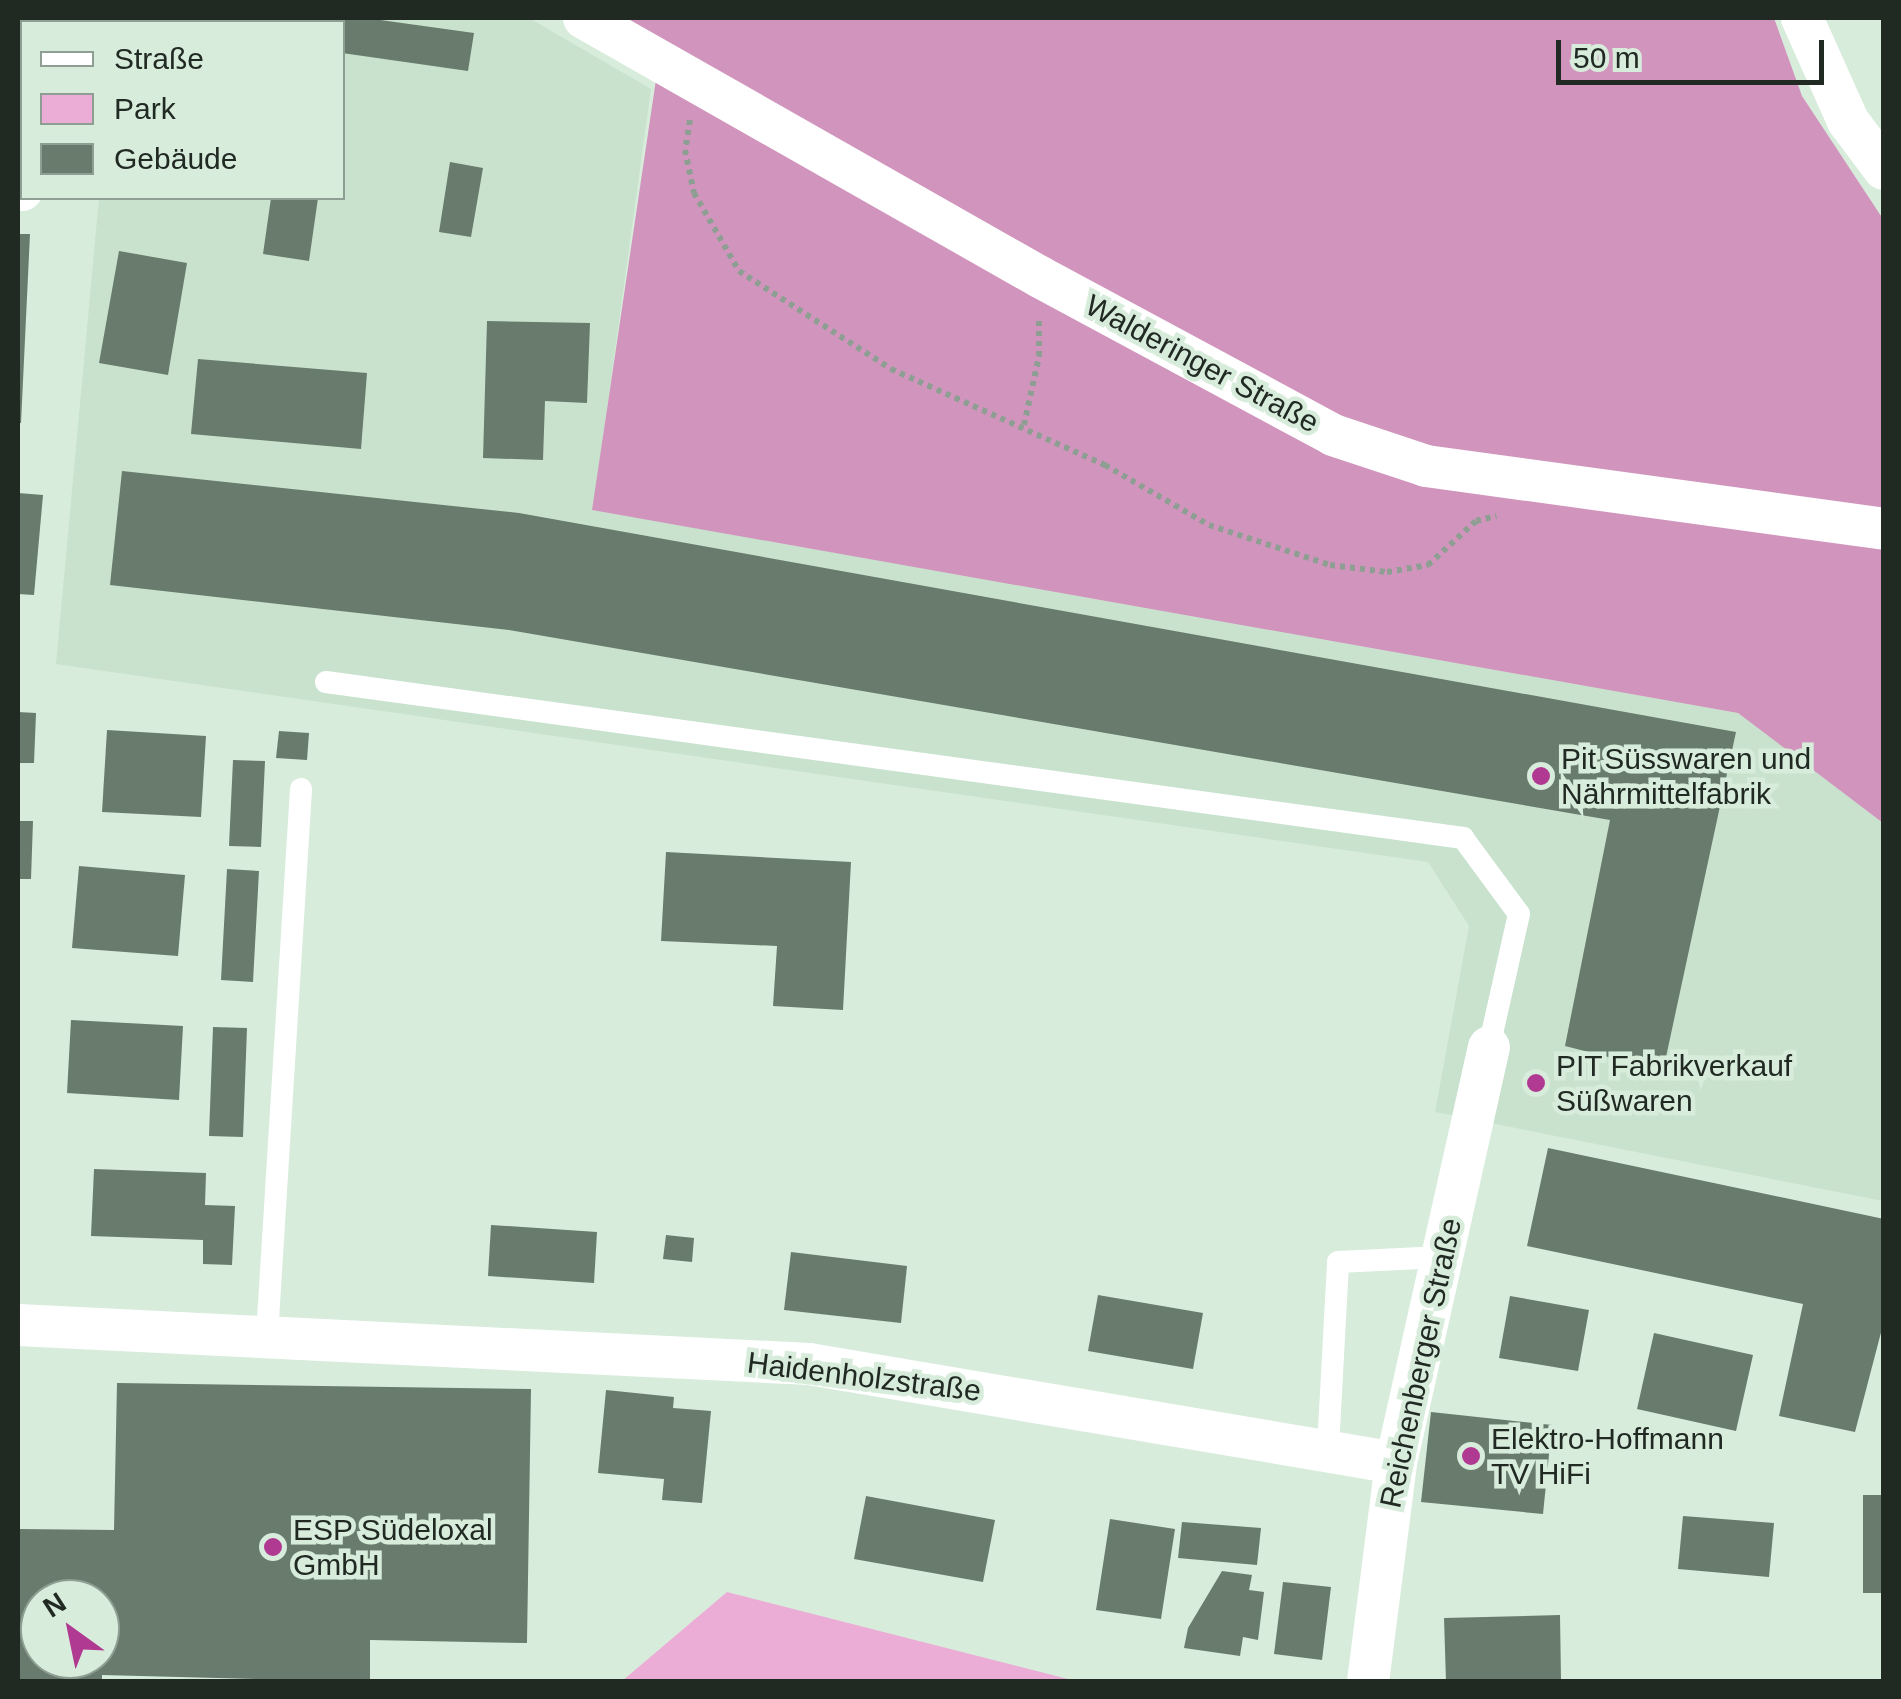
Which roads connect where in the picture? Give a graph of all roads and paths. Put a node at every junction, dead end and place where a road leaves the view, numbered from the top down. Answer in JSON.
{"nodes":[{"id":1,"x":584,"y":18,"type":"edge"},
{"id":2,"x":1802,"y":18,"type":"edge"},
{"id":3,"x":698,"y":80,"type":"junction"},
{"id":4,"x":1884,"y":168,"type":"edge"},
{"id":5,"x":1040,"y":277,"type":"junction"},
{"id":6,"x":1024,"y":426,"type":"junction"},
{"id":7,"x":1550,"y":486,"type":"junction"},
{"id":8,"x":1884,"y":528,"type":"edge"},
{"id":9,"x":326,"y":682,"type":"dead end"},
{"id":10,"x":301,"y":789,"type":"dead end"},
{"id":11,"x":1489,"y":1048,"type":"joint"},
{"id":12,"x":1442,"y":1257,"type":"junction"},
{"id":13,"x":18,"y":1325,"type":"edge"},
{"id":14,"x":267,"y":1336,"type":"junction"},
{"id":15,"x":1328,"y":1448,"type":"junction"},
{"id":16,"x":1396,"y":1463,"type":"junction"},
{"id":17,"x":1368,"y":1682,"type":"edge"}],
"edges":[{"from":1,"to":3,"type":"street","name":"Walderinger Straße"},
{"from":2,"to":4,"type":"street"},
{"from":3,"to":5,"type":"street","name":"Walderinger Straße"},
{"from":3,"to":6,"type":"path"},
{"from":5,"to":6,"type":"path"},
{"from":5,"to":7,"type":"street","name":"Walderinger Straße"},
{"from":6,"to":7,"type":"path"},
{"from":7,"to":8,"type":"street","name":"Walderinger Straße"},
{"from":9,"to":11,"type":"lane"},
{"from":10,"to":14,"type":"lane"},
{"from":11,"to":12,"type":"street","name":"Reichenberger Straße"},
{"from":12,"to":15,"type":"lane"},
{"from":12,"to":16,"type":"street","name":"Reichenberger Straße"},
{"from":13,"to":14,"type":"street","name":"Haidenholzstraße"},
{"from":14,"to":15,"type":"street","name":"Haidenholzstraße"},
{"from":15,"to":16,"type":"street","name":"Haidenholzstraße"},
{"from":16,"to":17,"type":"street","name":"Reichenberger Straße"}]}
